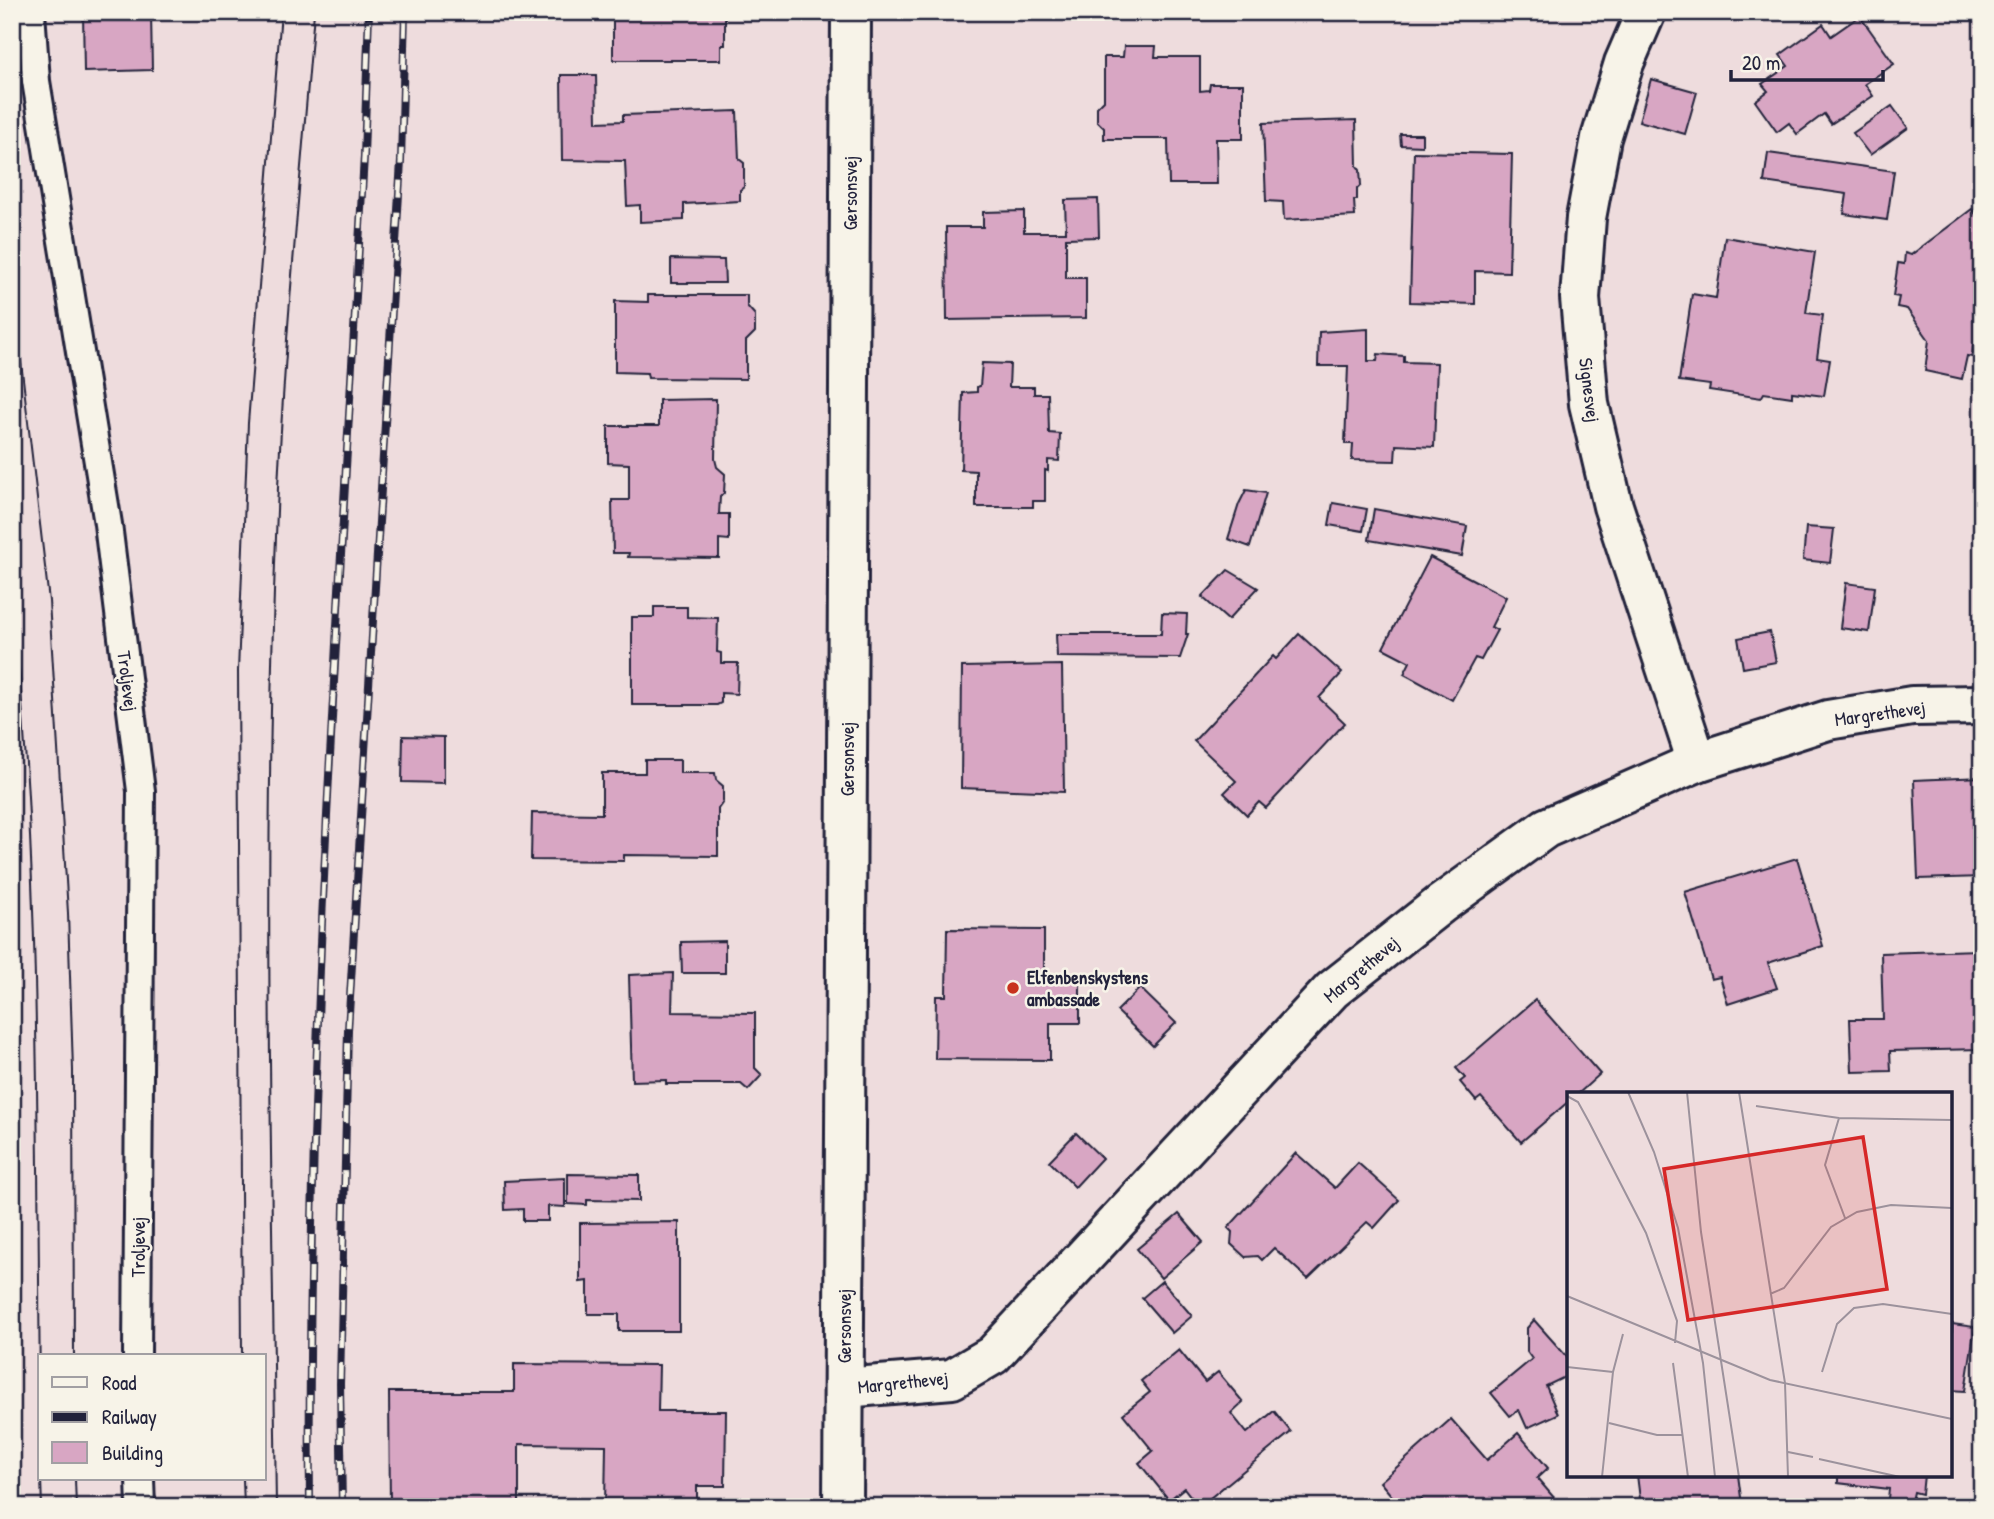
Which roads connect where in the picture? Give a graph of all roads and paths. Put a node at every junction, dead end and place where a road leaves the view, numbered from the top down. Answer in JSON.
{"nodes":[{"id":1,"x":31,"y":12,"type":"edge"},
{"id":2,"x":851,"y":12,"type":"edge"},
{"id":3,"x":1646,"y":12,"type":"edge"},
{"id":4,"x":1982,"y":705,"type":"edge"},
{"id":5,"x":1697,"y":762,"type":"junction"},
{"id":6,"x":137,"y":1354,"type":"edge"},
{"id":7,"x":844,"y":1388,"type":"junction"},
{"id":8,"x":141,"y":1480,"type":"edge"},
{"id":9,"x":141,"y":1507,"type":"edge"},
{"id":10,"x":843,"y":1507,"type":"edge"}],
"edges":[{"from":1,"to":6,"type":"lane","name":"Troljevej"},
{"from":2,"to":7,"type":"street","name":"Gersonsvej"},
{"from":3,"to":5,"type":"street","name":"Signesvej"},
{"from":4,"to":5,"type":"street","name":"Margrethevej"},
{"from":5,"to":7,"type":"street","name":"Margrethevej"},
{"from":7,"to":10,"type":"street","name":"Gersonsvej"},
{"from":8,"to":9,"type":"lane"}]}
